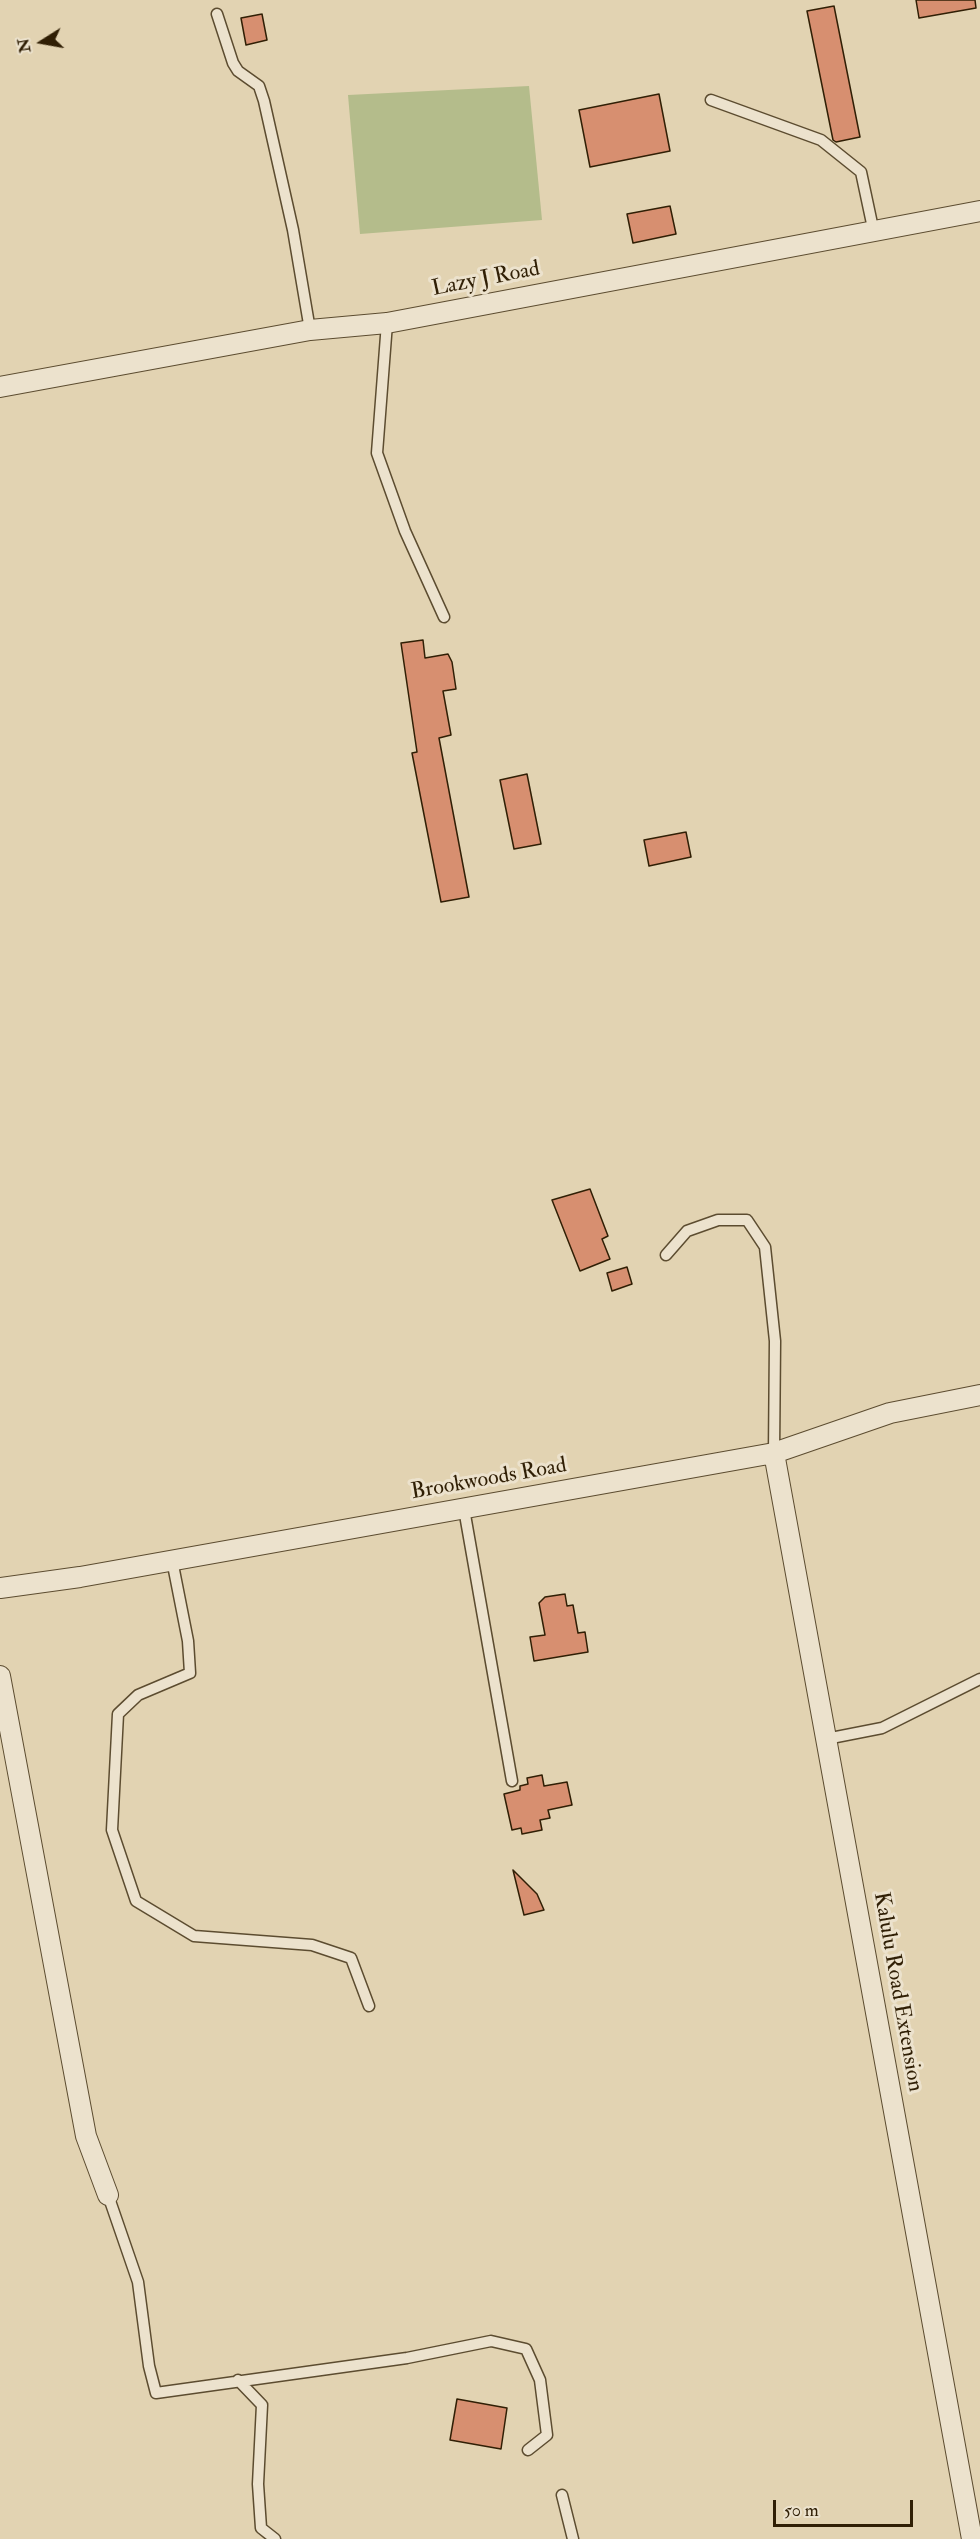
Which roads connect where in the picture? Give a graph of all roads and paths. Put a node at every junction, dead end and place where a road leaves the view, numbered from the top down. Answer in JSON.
{"nodes":[{"id":1,"x":217,"y":14,"type":"dead end"},
{"id":2,"x":711,"y":100,"type":"dead end"},
{"id":3,"x":980,"y":211,"type":"edge"},
{"id":4,"x":874,"y":233,"type":"junction"},
{"id":5,"x":387,"y":323,"type":"junction"},
{"id":6,"x":310,"y":330,"type":"junction"},
{"id":7,"x":0,"y":387,"type":"edge"},
{"id":8,"x":444,"y":617,"type":"dead end"},
{"id":9,"x":666,"y":1255,"type":"dead end"},
{"id":10,"x":980,"y":1395,"type":"edge"},
{"id":11,"x":774,"y":1453,"type":"junction"},
{"id":12,"x":464,"y":1509,"type":"junction"},
{"id":13,"x":172,"y":1560,"type":"junction"},
{"id":14,"x":0,"y":1588,"type":"edge"},
{"id":15,"x":0,"y":1676,"type":"edge"},
{"id":16,"x":980,"y":1679,"type":"edge"},
{"id":17,"x":826,"y":1739,"type":"junction"},
{"id":18,"x":512,"y":1781,"type":"dead end"},
{"id":19,"x":369,"y":2006,"type":"dead end"},
{"id":20,"x":108,"y":2195,"type":"joint"},
{"id":21,"x":238,"y":2380,"type":"junction"},
{"id":22,"x":528,"y":2450,"type":"dead end"},
{"id":23,"x":562,"y":2495,"type":"dead end"},
{"id":24,"x":275,"y":2539,"type":"edge"},
{"id":25,"x":573,"y":2539,"type":"edge"},
{"id":26,"x":972,"y":2539,"type":"edge"}],
"edges":[{"from":1,"to":6,"type":"lane"},
{"from":2,"to":4,"type":"lane"},
{"from":3,"to":4,"type":"street","name":"Lazy J Road"},
{"from":4,"to":5,"type":"street","name":"Lazy J Road"},
{"from":5,"to":6,"type":"street","name":"Lazy J Road"},
{"from":5,"to":8,"type":"lane"},
{"from":6,"to":7,"type":"street","name":"Lazy J Road"},
{"from":9,"to":11,"type":"lane"},
{"from":10,"to":11,"type":"street","name":"Brookwoods Road"},
{"from":11,"to":12,"type":"street","name":"Brookwoods Road"},
{"from":11,"to":17,"type":"street","name":"Kalulu Road Extension"},
{"from":12,"to":13,"type":"street","name":"Brookwoods Road"},
{"from":12,"to":18,"type":"lane"},
{"from":13,"to":14,"type":"street","name":"Brookwoods Road"},
{"from":13,"to":19,"type":"lane"},
{"from":15,"to":20,"type":"street"},
{"from":16,"to":17,"type":"lane"},
{"from":17,"to":26,"type":"street","name":"Kalulu Road Extension"},
{"from":20,"to":21,"type":"lane"},
{"from":21,"to":22,"type":"lane"},
{"from":21,"to":24,"type":"lane"},
{"from":23,"to":25,"type":"lane"}]}
